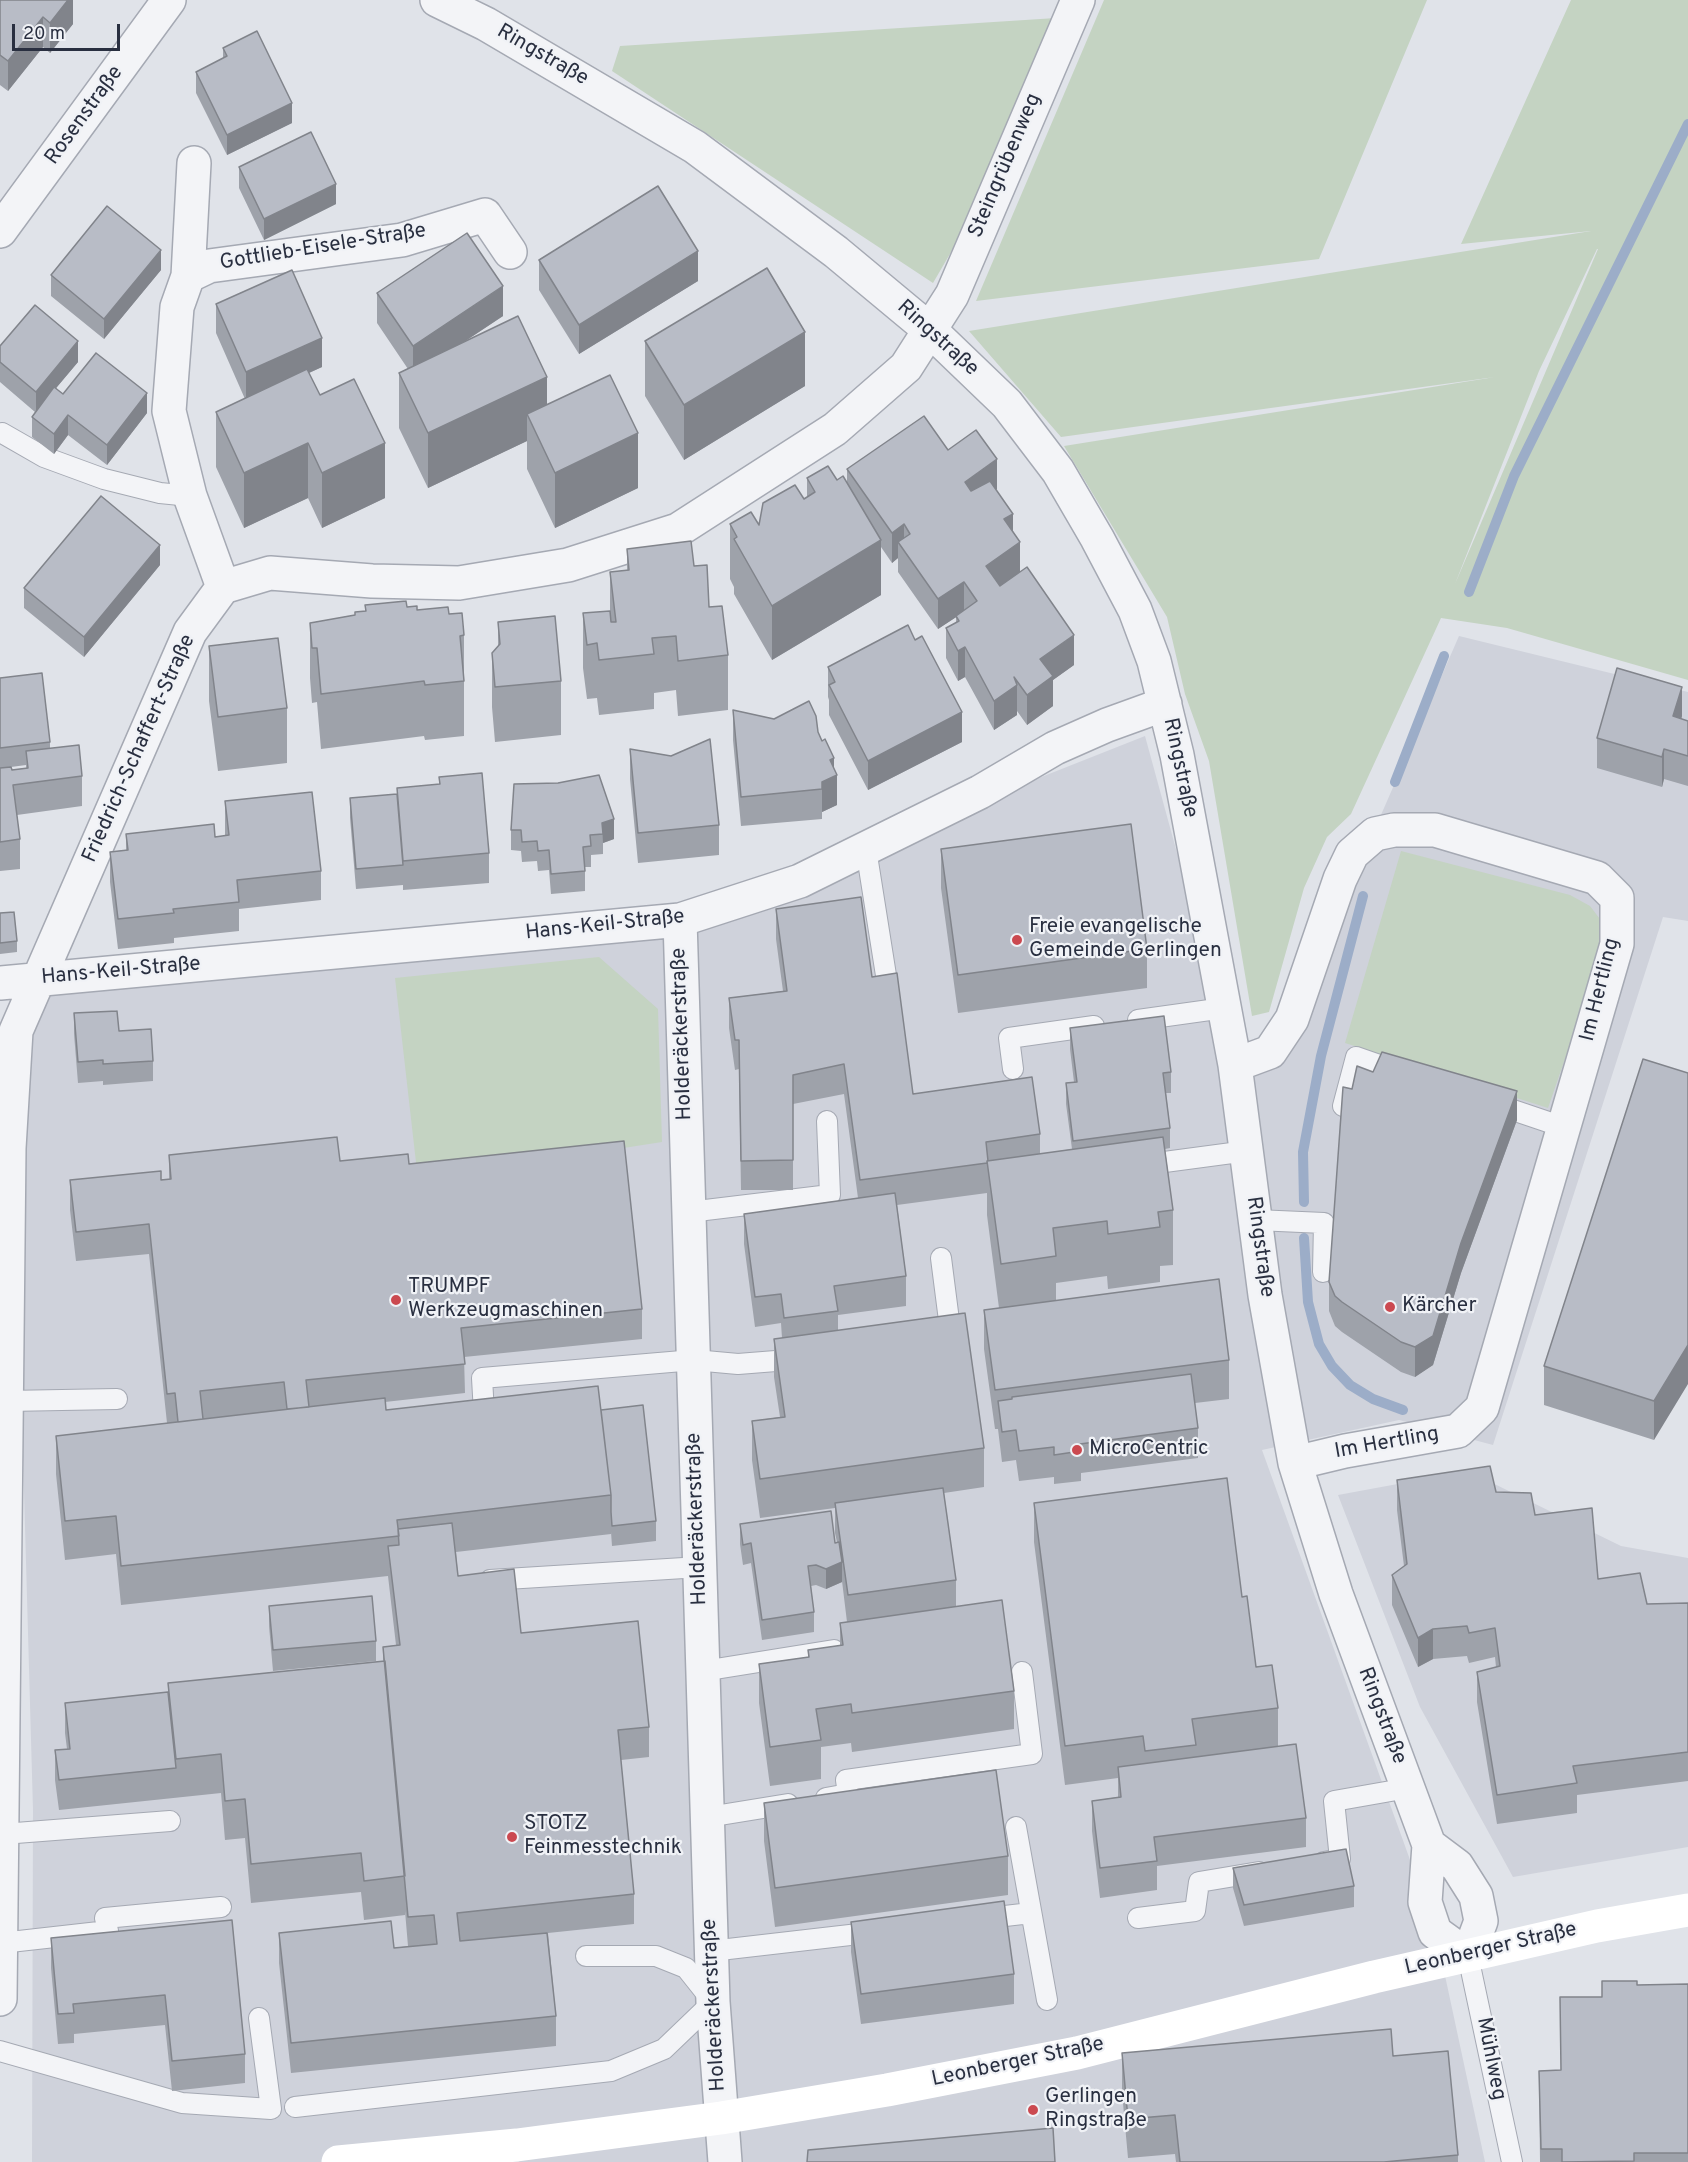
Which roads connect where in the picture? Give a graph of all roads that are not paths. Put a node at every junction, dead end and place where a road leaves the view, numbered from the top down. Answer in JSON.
{"nodes":[{"id":1,"x":437,"y":0,"type":"edge"},
{"id":2,"x":1078,"y":0,"type":"edge"},
{"id":3,"x":166,"y":4,"type":"edge"},
{"id":4,"x":194,"y":163,"type":"dead end"},
{"id":5,"x":0,"y":231,"type":"edge"},
{"id":6,"x":510,"y":252,"type":"dead end"},
{"id":7,"x":188,"y":276,"type":"junction"},
{"id":8,"x":931,"y":331,"type":"junction"},
{"id":9,"x":2,"y":433,"type":"dead end"},
{"id":10,"x":190,"y":496,"type":"junction"},
{"id":11,"x":223,"y":587,"type":"junction"},
{"id":12,"x":1165,"y":704,"type":"junction"},
{"id":13,"x":866,"y":849,"type":"junction"},
{"id":14,"x":680,"y":920,"type":"junction"},
{"id":15,"x":39,"y":980,"type":"junction"},
{"id":16,"x":0,"y":983,"type":"edge"},
{"id":17,"x":888,"y":988,"type":"edge"},
{"id":18,"x":1224,"y":1008,"type":"junction"},
{"id":19,"x":1235,"y":1065,"type":"junction"},
{"id":20,"x":1013,"y":1069,"type":"dead end"},
{"id":21,"x":1421,"y":1079,"type":"edge"},
{"id":22,"x":1476,"y":1098,"type":"edge"},
{"id":23,"x":1342,"y":1106,"type":"edge"},
{"id":24,"x":827,"y":1121,"type":"dead end"},
{"id":25,"x":1563,"y":1127,"type":"junction"},
{"id":26,"x":1246,"y":1151,"type":"junction"},
{"id":27,"x":1128,"y":1167,"type":"edge"},
{"id":28,"x":689,"y":1212,"type":"junction"},
{"id":29,"x":1256,"y":1220,"type":"junction"},
{"id":30,"x":941,"y":1258,"type":"dead end"},
{"id":31,"x":1323,"y":1272,"type":"dead end"},
{"id":32,"x":927,"y":1340,"type":"edge"},
{"id":33,"x":822,"y":1356,"type":"edge"},
{"id":34,"x":694,"y":1360,"type":"junction"},
{"id":35,"x":117,"y":1398,"type":"dead end"},
{"id":36,"x":7,"y":1401,"type":"junction"},
{"id":37,"x":448,"y":1416,"type":"edge"},
{"id":38,"x":1295,"y":1463,"type":"junction"},
{"id":39,"x":700,"y":1567,"type":"junction"},
{"id":40,"x":487,"y":1580,"type":"edge"},
{"id":41,"x":857,"y":1646,"type":"edge"},
{"id":42,"x":703,"y":1671,"type":"junction"},
{"id":43,"x":1022,"y":1672,"type":"dead end"},
{"id":44,"x":1408,"y":1788,"type":"junction"},
{"id":45,"x":708,"y":1817,"type":"junction"},
{"id":46,"x":2,"y":1818,"type":"edge"},
{"id":47,"x":170,"y":1821,"type":"dead end"},
{"id":48,"x":1016,"y":1827,"type":"dead end"},
{"id":49,"x":1429,"y":1845,"type":"junction"},
{"id":50,"x":1305,"y":1865,"type":"edge"},
{"id":51,"x":1281,"y":1869,"type":"edge"},
{"id":52,"x":221,"y":1907,"type":"dead end"},
{"id":53,"x":1688,"y":1910,"type":"edge"},
{"id":54,"x":1031,"y":1913,"type":"junction"},
{"id":55,"x":1138,"y":1918,"type":"dead end"},
{"id":56,"x":961,"y":1922,"type":"edge"},
{"id":57,"x":892,"y":1930,"type":"edge"},
{"id":58,"x":1,"y":1943,"type":"edge"},
{"id":59,"x":711,"y":1951,"type":"junction"},
{"id":60,"x":586,"y":1956,"type":"dead end"},
{"id":61,"x":1468,"y":1956,"type":"junction"},
{"id":62,"x":0,"y":1999,"type":"edge"},
{"id":63,"x":1047,"y":2000,"type":"dead end"},
{"id":64,"x":713,"y":2002,"type":"junction"},
{"id":65,"x":259,"y":2018,"type":"dead end"},
{"id":66,"x":0,"y":2051,"type":"edge"},
{"id":67,"x":295,"y":2107,"type":"dead end"},
{"id":68,"x":721,"y":2118,"type":"junction"},
{"id":69,"x":338,"y":2162,"type":"edge"},
{"id":70,"x":725,"y":2162,"type":"edge"},
{"id":71,"x":1512,"y":2162,"type":"edge"}],
"edges":[{"from":1,"to":8,"type":"street","name":"Ringstraße"},
{"from":2,"to":8,"type":"street","name":"Steingrübenweg"},
{"from":3,"to":5,"type":"street","name":"Rosenstraße"},
{"from":4,"to":7,"type":"street","name":"Gottlieb-Eisele-Straße"},
{"from":6,"to":7,"type":"street","name":"Gottlieb-Eisele-Straße"},
{"from":7,"to":10,"type":"street","name":"Gottlieb-Eisele-Straße"},
{"from":8,"to":11,"type":"street"},
{"from":8,"to":12,"type":"street","name":"Ringstraße"},
{"from":9,"to":10,"type":"lane"},
{"from":10,"to":11,"type":"street","name":"Gottlieb-Eisele-Straße"},
{"from":11,"to":15,"type":"street","name":"Friedrich-Schaffert-Straße"},
{"from":12,"to":13,"type":"street","name":"Hans-Keil-Straße"},
{"from":12,"to":18,"type":"street","name":"Ringstraße"},
{"from":13,"to":14,"type":"street","name":"Hans-Keil-Straße"},
{"from":13,"to":17,"type":"lane"},
{"from":14,"to":15,"type":"street","name":"Hans-Keil-Straße"},
{"from":14,"to":28,"type":"street","name":"Holderäckerstraße"},
{"from":15,"to":16,"type":"street","name":"Hans-Keil-Straße"},
{"from":15,"to":36,"type":"street","name":"Friedrich-Schaffert-Straße"},
{"from":18,"to":19,"type":"street","name":"Ringstraße"},
{"from":18,"to":20,"type":"lane"},
{"from":19,"to":25,"type":"street","name":"Im Hertling"},
{"from":19,"to":26,"type":"street","name":"Ringstraße"},
{"from":21,"to":23,"type":"lane"},
{"from":22,"to":25,"type":"lane"},
{"from":24,"to":28,"type":"lane"},
{"from":25,"to":38,"type":"street","name":"Im Hertling"},
{"from":26,"to":27,"type":"lane"},
{"from":26,"to":29,"type":"street","name":"Ringstraße"},
{"from":28,"to":34,"type":"street","name":"Holderäckerstraße"},
{"from":29,"to":31,"type":"lane"},
{"from":29,"to":38,"type":"street","name":"Ringstraße"},
{"from":30,"to":32,"type":"lane"},
{"from":33,"to":34,"type":"lane"},
{"from":34,"to":37,"type":"lane"},
{"from":34,"to":39,"type":"street","name":"Holderäckerstraße"},
{"from":35,"to":36,"type":"lane"},
{"from":36,"to":46,"type":"street","name":"Friedrich-Schaffert-Straße"},
{"from":38,"to":44,"type":"street","name":"Ringstraße"},
{"from":39,"to":40,"type":"lane"},
{"from":39,"to":42,"type":"street","name":"Holderäckerstraße"},
{"from":41,"to":42,"type":"lane"},
{"from":42,"to":45,"type":"street","name":"Holderäckerstraße"},
{"from":43,"to":45,"type":"lane"},
{"from":44,"to":49,"type":"street","name":"Ringstraße"},
{"from":44,"to":50,"type":"lane"},
{"from":45,"to":59,"type":"street","name":"Holderäckerstraße"},
{"from":46,"to":47,"type":"lane"},
{"from":46,"to":58,"type":"street","name":"Friedrich-Schaffert-Straße"},
{"from":48,"to":54,"type":"lane"},
{"from":49,"to":61,"type":"street","name":"Ringstraße"},
{"from":49,"to":61,"type":"street"},
{"from":51,"to":55,"type":"lane"},
{"from":52,"to":58,"type":"lane"},
{"from":53,"to":61,"type":"main road","name":"Leonberger Straße"},
{"from":54,"to":56,"type":"lane"},
{"from":54,"to":63,"type":"lane"},
{"from":57,"to":59,"type":"lane"},
{"from":58,"to":62,"type":"street","name":"Friedrich-Schaffert-Straße"},
{"from":59,"to":64,"type":"street","name":"Holderäckerstraße"},
{"from":60,"to":64,"type":"lane"},
{"from":61,"to":68,"type":"main road","name":"Leonberger Straße"},
{"from":61,"to":71,"type":"lane","name":"Mühlweg"},
{"from":64,"to":67,"type":"lane"},
{"from":64,"to":68,"type":"street","name":"Holderäckerstraße"},
{"from":65,"to":66,"type":"lane"},
{"from":68,"to":69,"type":"main road","name":"Leonberger Straße"},
{"from":68,"to":70,"type":"street","name":"Holderäckerstraße"}]}
